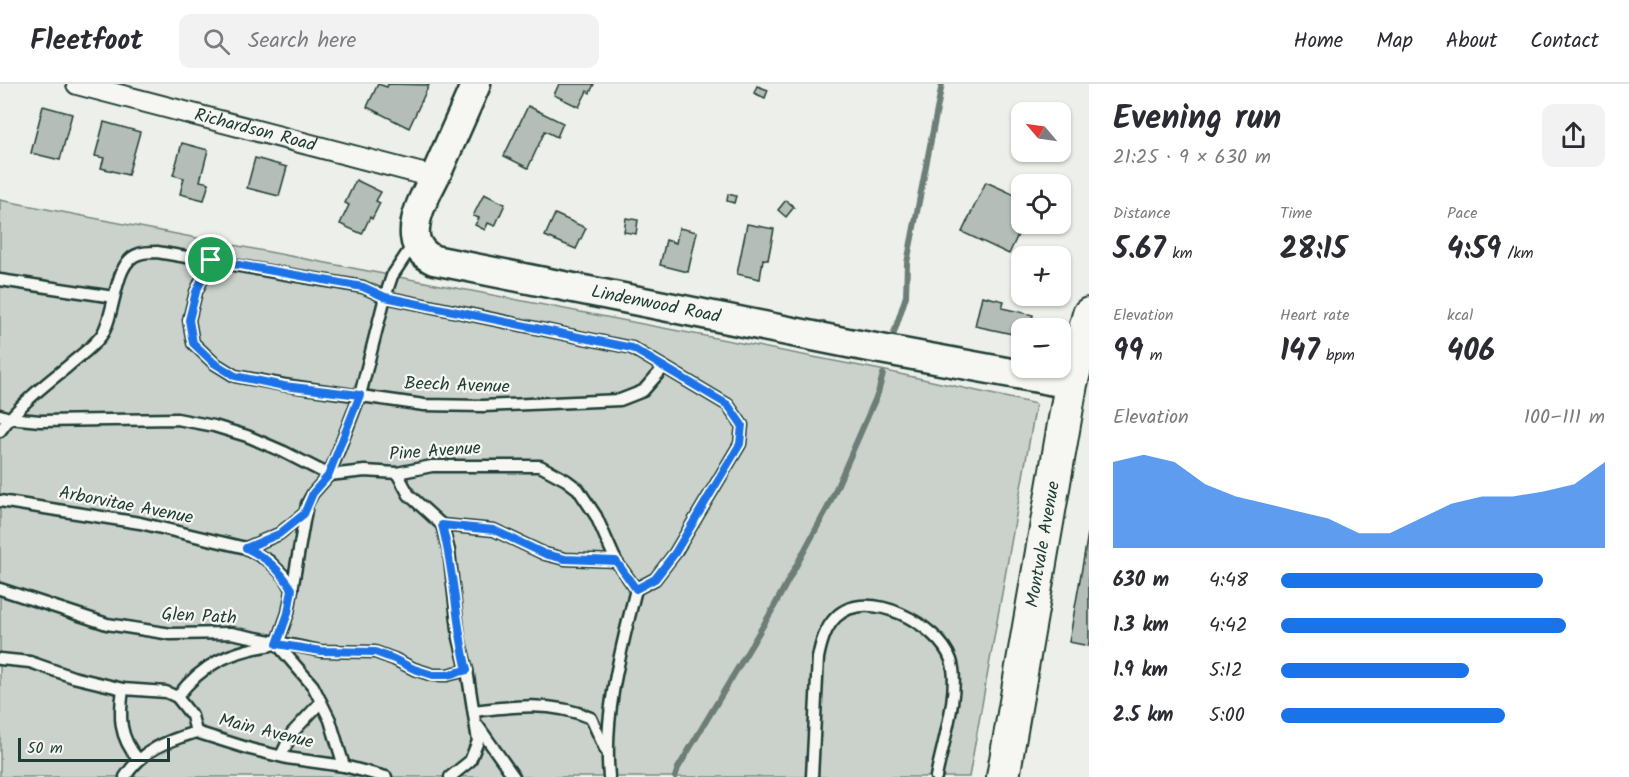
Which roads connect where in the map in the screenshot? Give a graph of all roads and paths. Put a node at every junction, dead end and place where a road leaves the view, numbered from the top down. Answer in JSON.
{"nodes":[{"id":1,"x":77,"y":84,"type":"edge"},
{"id":2,"x":476,"y":84,"type":"edge"},
{"id":3,"x":434,"y":177,"type":"junction"},
{"id":4,"x":416,"y":240,"type":"junction"},
{"id":5,"x":211,"y":260,"type":"junction"},
{"id":6,"x":0,"y":280,"type":"edge"},
{"id":7,"x":114,"y":297,"type":"junction"},
{"id":8,"x":385,"y":297,"type":"junction"},
{"id":9,"x":1089,"y":314,"type":"edge"},
{"id":10,"x":664,"y":367,"type":"junction"},
{"id":11,"x":1071,"y":384,"type":"junction"},
{"id":12,"x":360,"y":395,"type":"junction"},
{"id":13,"x":4,"y":417,"type":"edge"},
{"id":14,"x":0,"y":431,"type":"edge"},
{"id":15,"x":397,"y":474,"type":"junction"},
{"id":16,"x":328,"y":476,"type":"junction"},
{"id":17,"x":0,"y":501,"type":"edge"},
{"id":18,"x":304,"y":514,"type":"junction"},
{"id":19,"x":442,"y":525,"type":"junction"},
{"id":20,"x":246,"y":548,"type":"junction"},
{"id":21,"x":616,"y":561,"type":"junction"},
{"id":22,"x":0,"y":589,"type":"edge"},
{"id":23,"x":292,"y":589,"type":"junction"},
{"id":24,"x":636,"y":589,"type":"junction"},
{"id":25,"x":277,"y":644,"type":"junction"},
{"id":26,"x":0,"y":659,"type":"edge"},
{"id":27,"x":467,"y":670,"type":"junction"},
{"id":28,"x":123,"y":689,"type":"junction"},
{"id":29,"x":177,"y":697,"type":"junction"},
{"id":30,"x":321,"y":702,"type":"junction"},
{"id":31,"x":474,"y":711,"type":"junction"},
{"id":32,"x":476,"y":723,"type":"junction"},
{"id":33,"x":196,"y":732,"type":"junction"},
{"id":34,"x":607,"y":753,"type":"junction"},
{"id":35,"x":281,"y":756,"type":"junction"},
{"id":36,"x":138,"y":759,"type":"junction"},
{"id":37,"x":344,"y":766,"type":"junction"},
{"id":38,"x":379,"y":776,"type":"edge"},
{"id":39,"x":124,"y":777,"type":"edge"},
{"id":40,"x":450,"y":777,"type":"edge"},
{"id":41,"x":514,"y":777,"type":"edge"},
{"id":42,"x":609,"y":777,"type":"edge"},
{"id":43,"x":812,"y":777,"type":"edge"},
{"id":44,"x":936,"y":777,"type":"edge"},
{"id":45,"x":1003,"y":777,"type":"edge"}],
"edges":[{"from":1,"to":3,"type":"street","name":"Richardson Road"},
{"from":2,"to":3,"type":"street"},
{"from":3,"to":4,"type":"street"},
{"from":4,"to":8,"type":"lane"},
{"from":4,"to":11,"type":"street","name":"Lindenwood Road"},
{"from":5,"to":7,"type":"lane"},
{"from":5,"to":8,"type":"lane"},
{"from":5,"to":12,"type":"lane","name":"Beech Avenue"},
{"from":6,"to":7,"type":"lane"},
{"from":7,"to":13,"type":"lane"},
{"from":8,"to":10,"type":"lane"},
{"from":8,"to":12,"type":"lane"},
{"from":9,"to":11,"type":"main road","name":"Montvale Avenue"},
{"from":10,"to":12,"type":"lane","name":"Beech Avenue"},
{"from":10,"to":24,"type":"lane"},
{"from":11,"to":45,"type":"main road","name":"Montvale Avenue"},
{"from":12,"to":16,"type":"lane"},
{"from":13,"to":14,"type":"lane"},
{"from":13,"to":16,"type":"lane"},
{"from":15,"to":16,"type":"lane","name":"Pine Avenue"},
{"from":15,"to":19,"type":"lane"},
{"from":15,"to":21,"type":"lane","name":"Pine Avenue"},
{"from":16,"to":18,"type":"lane"},
{"from":17,"to":20,"type":"lane","name":"Arborvitae Avenue"},
{"from":18,"to":20,"type":"lane"},
{"from":18,"to":23,"type":"lane"},
{"from":19,"to":21,"type":"lane"},
{"from":19,"to":27,"type":"lane"},
{"from":20,"to":23,"type":"lane","name":"Arborvitae Avenue"},
{"from":21,"to":24,"type":"lane","name":"Pine Avenue"},
{"from":22,"to":25,"type":"lane","name":"Glen Path"},
{"from":23,"to":25,"type":"lane"},
{"from":24,"to":34,"type":"lane"},
{"from":25,"to":27,"type":"lane","name":"Glen Path"},
{"from":25,"to":29,"type":"lane"},
{"from":25,"to":30,"type":"lane"},
{"from":26,"to":28,"type":"lane"},
{"from":27,"to":31,"type":"lane"},
{"from":28,"to":29,"type":"lane"},
{"from":28,"to":36,"type":"lane"},
{"from":29,"to":33,"type":"lane","name":"Main Avenue"},
{"from":30,"to":35,"type":"lane"},
{"from":30,"to":37,"type":"lane"},
{"from":31,"to":32,"type":"lane"},
{"from":31,"to":34,"type":"lane"},
{"from":32,"to":40,"type":"lane"},
{"from":32,"to":41,"type":"lane"},
{"from":33,"to":35,"type":"lane","name":"Main Avenue"},
{"from":33,"to":36,"type":"lane"},
{"from":34,"to":42,"type":"lane"},
{"from":35,"to":37,"type":"lane","name":"Main Avenue"},
{"from":36,"to":39,"type":"lane"},
{"from":37,"to":38,"type":"lane","name":"Main Avenue"},
{"from":43,"to":44,"type":"lane"}]}
